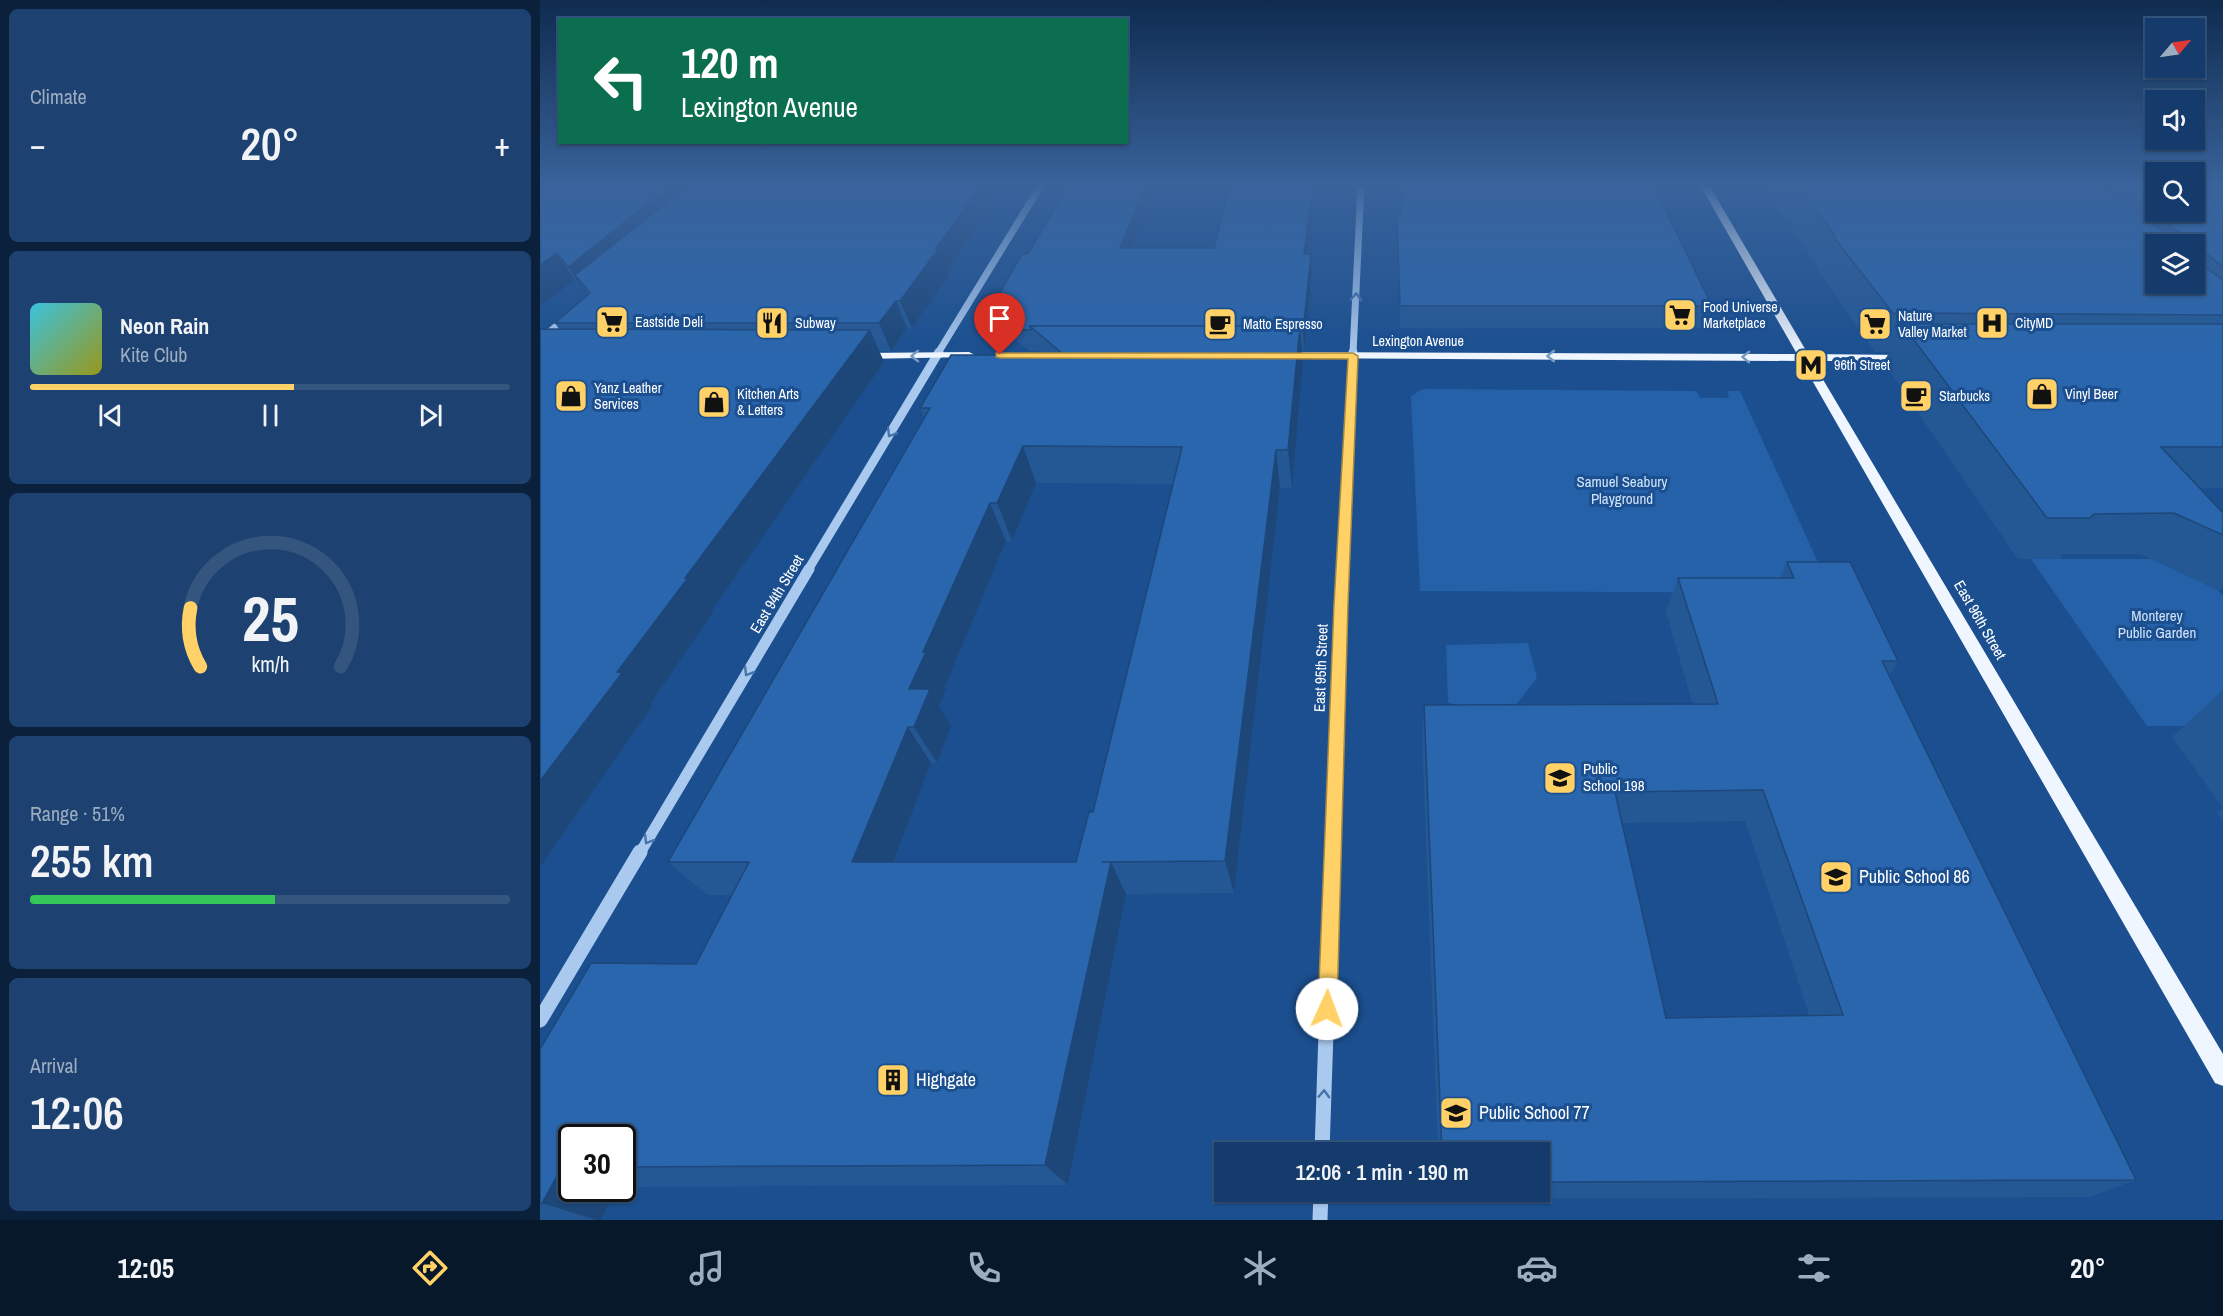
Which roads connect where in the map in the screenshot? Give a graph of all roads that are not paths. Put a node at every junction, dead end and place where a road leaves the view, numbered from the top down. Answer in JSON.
{"nodes":[{"id":1,"x":1006,"y":242,"type":"edge"},
{"id":2,"x":1358,"y":242,"type":"edge"},
{"id":3,"x":1737,"y":242,"type":"edge"},
{"id":4,"x":572,"y":313,"type":"edge"},
{"id":5,"x":540,"y":340,"type":"edge"},
{"id":6,"x":937,"y":355,"type":"junction"},
{"id":7,"x":977,"y":355,"type":"edge"},
{"id":8,"x":1271,"y":355,"type":"edge"},
{"id":9,"x":854,"y":356,"type":"edge"},
{"id":10,"x":1353,"y":356,"type":"junction"},
{"id":11,"x":1804,"y":357,"type":"junction"},
{"id":12,"x":1914,"y":358,"type":"edge"},
{"id":13,"x":540,"y":1020,"type":"edge"},
{"id":14,"x":2223,"y":1075,"type":"edge"},
{"id":15,"x":1322,"y":1142,"type":"edge"},
{"id":16,"x":1321,"y":1202,"type":"edge"},
{"id":17,"x":1320,"y":1220,"type":"edge"}],
"edges":[{"from":1,"to":6,"type":"street","name":"East 94th Street"},
{"from":10,"to":2,"type":"street","name":"East 95th Street","one_way":true},
{"from":3,"to":11,"type":"main road","name":"East 96th Street"},
{"from":4,"to":5,"type":"street"},
{"from":6,"to":7,"type":"main road"},
{"from":6,"to":9,"type":"main road","one_way":true},
{"from":6,"to":13,"type":"street","name":"East 94th Street","one_way":true},
{"from":8,"to":10,"type":"main road","name":"Lexington Avenue"},
{"from":11,"to":10,"type":"main road","name":"Lexington Avenue","one_way":true},
{"from":15,"to":10,"type":"street","name":"East 95th Street","one_way":true},
{"from":11,"to":12,"type":"main road","name":"Lexington Avenue"},
{"from":11,"to":14,"type":"main road","name":"East 96th Street"},
{"from":16,"to":17,"type":"street"}]}
